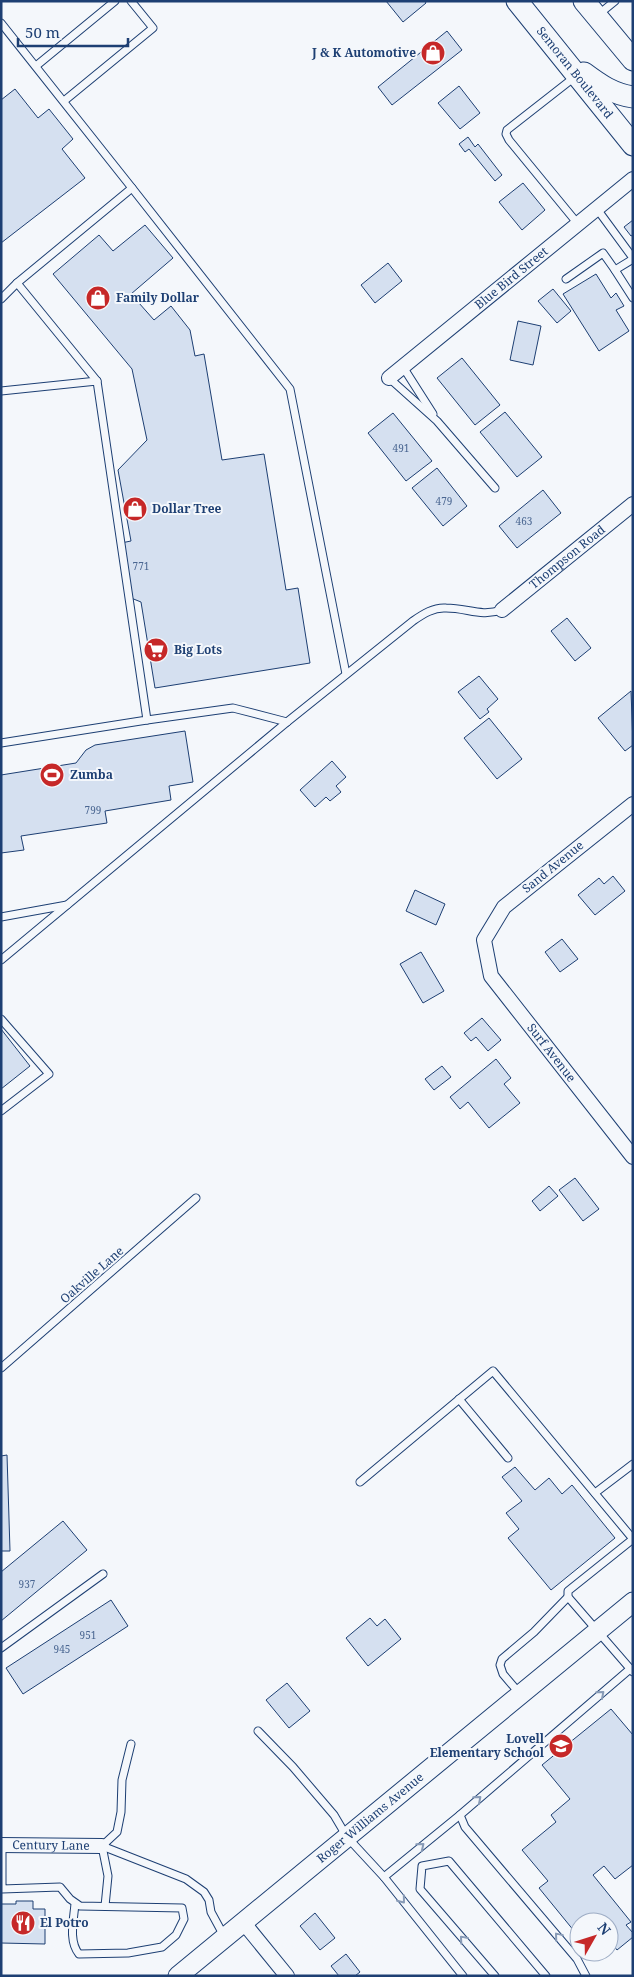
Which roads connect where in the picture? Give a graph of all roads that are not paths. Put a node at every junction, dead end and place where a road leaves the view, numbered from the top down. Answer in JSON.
{"nodes":[{"id":1,"x":115,"y":1,"type":"edge"},
{"id":2,"x":131,"y":1,"type":"edge"},
{"id":3,"x":517,"y":1,"type":"edge"},
{"id":4,"x":615,"y":1,"type":"edge"},
{"id":5,"x":590,"y":9,"type":"edge"},
{"id":6,"x":1,"y":23,"type":"edge"},
{"id":7,"x":559,"y":53,"type":"junction"},
{"id":8,"x":633,"y":60,"type":"edge"},
{"id":9,"x":36,"y":66,"type":"junction"},
{"id":10,"x":576,"y":75,"type":"junction"},
{"id":11,"x":633,"y":97,"type":"edge"},
{"id":12,"x":64,"y":101,"type":"junction"},
{"id":13,"x":633,"y":145,"type":"edge"},
{"id":14,"x":633,"y":179,"type":"edge"},
{"id":15,"x":132,"y":188,"type":"junction"},
{"id":16,"x":597,"y":209,"type":"junction"},
{"id":17,"x":578,"y":224,"type":"junction"},
{"id":18,"x":633,"y":258,"type":"edge"},
{"id":19,"x":615,"y":270,"type":"junction"},
{"id":20,"x":566,"y":280,"type":"dead end"},
{"id":21,"x":18,"y":283,"type":"junction"},
{"id":22,"x":633,"y":298,"type":"edge"},
{"id":23,"x":1,"y":299,"type":"edge"},
{"id":24,"x":403,"y":367,"type":"junction"},
{"id":25,"x":389,"y":378,"type":"joint"},
{"id":26,"x":97,"y":381,"type":"junction"},
{"id":27,"x":1,"y":391,"type":"edge"},
{"id":28,"x":437,"y":421,"type":"junction"},
{"id":29,"x":495,"y":488,"type":"dead end"},
{"id":30,"x":633,"y":504,"type":"edge"},
{"id":31,"x":502,"y":610,"type":"joint"},
{"id":32,"x":346,"y":674,"type":"junction"},
{"id":33,"x":147,"y":720,"type":"junction"},
{"id":34,"x":287,"y":722,"type":"junction"},
{"id":35,"x":1,"y":743,"type":"edge"},
{"id":36,"x":633,"y":804,"type":"edge"},
{"id":37,"x":69,"y":905,"type":"junction"},
{"id":38,"x":1,"y":916,"type":"edge"},
{"id":39,"x":484,"y":940,"type":"joint"},
{"id":40,"x":1,"y":960,"type":"edge"},
{"id":41,"x":1,"y":1019,"type":"edge"},
{"id":42,"x":1,"y":1110,"type":"edge"},
{"id":43,"x":633,"y":1157,"type":"edge"},
{"id":44,"x":196,"y":1198,"type":"dead end"},
{"id":45,"x":1,"y":1368,"type":"edge"},
{"id":46,"x":459,"y":1399,"type":"junction"},
{"id":47,"x":508,"y":1458,"type":"dead end"},
{"id":48,"x":633,"y":1464,"type":"edge"},
{"id":49,"x":360,"y":1482,"type":"dead end"},
{"id":50,"x":595,"y":1494,"type":"junction"},
{"id":51,"x":633,"y":1539,"type":"edge"},
{"id":52,"x":103,"y":1574,"type":"dead end"},
{"id":53,"x":568,"y":1597,"type":"junction"},
{"id":54,"x":633,"y":1602,"type":"edge"},
{"id":55,"x":597,"y":1632,"type":"junction"},
{"id":56,"x":1,"y":1648,"type":"edge"},
{"id":57,"x":631,"y":1671,"type":"edge"},
{"id":58,"x":520,"y":1695,"type":"junction"},
{"id":59,"x":258,"y":1731,"type":"dead end"},
{"id":60,"x":131,"y":1744,"type":"dead end"},
{"id":61,"x":460,"y":1814,"type":"junction"},
{"id":62,"x":347,"y":1837,"type":"junction"},
{"id":63,"x":2,"y":1845,"type":"edge"},
{"id":64,"x":102,"y":1846,"type":"junction"},
{"id":65,"x":384,"y":1877,"type":"junction"},
{"id":66,"x":2,"y":1889,"type":"edge"},
{"id":67,"x":75,"y":1903,"type":"junction"},
{"id":68,"x":105,"y":1906,"type":"junction"},
{"id":69,"x":244,"y":1922,"type":"junction"},
{"id":70,"x":225,"y":1937,"type":"junction"},
{"id":71,"x":178,"y":1976,"type":"edge"},
{"id":72,"x":287,"y":1976,"type":"edge"},
{"id":73,"x":463,"y":1976,"type":"edge"},
{"id":74,"x":495,"y":1976,"type":"edge"},
{"id":75,"x":546,"y":1976,"type":"edge"},
{"id":76,"x":586,"y":1976,"type":"edge"}],
"edges":[{"from":1,"to":9,"type":"lane"},
{"from":2,"to":12,"type":"lane"},
{"from":3,"to":7,"type":"main road","name":"Semoran Boulevard"},
{"from":4,"to":5,"type":"lane"},
{"from":5,"to":8,"type":"main road"},
{"from":6,"to":9,"type":"lane"},
{"from":7,"to":10,"type":"main road","name":"Semoran Boulevard"},
{"from":7,"to":11,"type":"main road"},
{"from":9,"to":12,"type":"lane"},
{"from":10,"to":13,"type":"main road","name":"Semoran Boulevard"},
{"from":10,"to":17,"type":"lane"},
{"from":12,"to":15,"type":"lane"},
{"from":14,"to":16,"type":"street","name":"Blue Bird Street"},
{"from":15,"to":21,"type":"lane"},
{"from":15,"to":32,"type":"lane"},
{"from":16,"to":17,"type":"street","name":"Blue Bird Street"},
{"from":16,"to":18,"type":"lane"},
{"from":17,"to":24,"type":"street","name":"Blue Bird Street"},
{"from":18,"to":19,"type":"lane"},
{"from":19,"to":20,"type":"lane"},
{"from":19,"to":22,"type":"lane"},
{"from":21,"to":23,"type":"lane"},
{"from":21,"to":26,"type":"lane"},
{"from":24,"to":25,"type":"street","name":"Blue Bird Street"},
{"from":24,"to":28,"type":"lane"},
{"from":25,"to":28,"type":"lane"},
{"from":26,"to":27,"type":"lane"},
{"from":26,"to":33,"type":"lane"},
{"from":28,"to":29,"type":"lane"},
{"from":30,"to":31,"type":"street","name":"Thompson Road"},
{"from":31,"to":32,"type":"lane"},
{"from":32,"to":34,"type":"lane"},
{"from":33,"to":34,"type":"lane"},
{"from":33,"to":35,"type":"lane"},
{"from":34,"to":37,"type":"lane"},
{"from":36,"to":39,"type":"street","name":"Sand Avenue"},
{"from":37,"to":38,"type":"lane"},
{"from":37,"to":40,"type":"lane"},
{"from":39,"to":43,"type":"street","name":"Surf Avenue"},
{"from":41,"to":42,"type":"lane"},
{"from":44,"to":45,"type":"lane","name":"Oakville Lane"},
{"from":46,"to":47,"type":"lane"},
{"from":46,"to":49,"type":"lane"},
{"from":46,"to":50,"type":"lane"},
{"from":48,"to":50,"type":"lane"},
{"from":50,"to":51,"type":"lane"},
{"from":51,"to":53,"type":"lane"},
{"from":52,"to":56,"type":"lane"},
{"from":53,"to":55,"type":"lane"},
{"from":53,"to":58,"type":"lane"},
{"from":54,"to":55,"type":"street","name":"Roger Williams Avenue"},
{"from":55,"to":57,"type":"lane"},
{"from":55,"to":58,"type":"street","name":"Roger Williams Avenue"},
{"from":61,"to":57,"type":"lane","one_way":true},
{"from":58,"to":62,"type":"street","name":"Roger Williams Avenue"},
{"from":59,"to":62,"type":"lane"},
{"from":60,"to":64,"type":"lane"},
{"from":65,"to":61,"type":"lane","one_way":true},
{"from":76,"to":61,"type":"lane","one_way":true},
{"from":62,"to":65,"type":"lane"},
{"from":62,"to":69,"type":"street","name":"Roger Williams Avenue"},
{"from":63,"to":64,"type":"street","name":"Century Lane"},
{"from":63,"to":66,"type":"lane"},
{"from":64,"to":68,"type":"lane"},
{"from":64,"to":70,"type":"lane"},
{"from":65,"to":73,"type":"lane","one_way":true},
{"from":66,"to":67,"type":"lane"},
{"from":67,"to":68,"type":"lane"},
{"from":67,"to":68,"type":"lane"},
{"from":69,"to":70,"type":"street","name":"Roger Williams Avenue"},
{"from":69,"to":72,"type":"street"},
{"from":70,"to":71,"type":"street","name":"Roger Williams Avenue"},
{"from":74,"to":75,"type":"lane","one_way":true}]}
